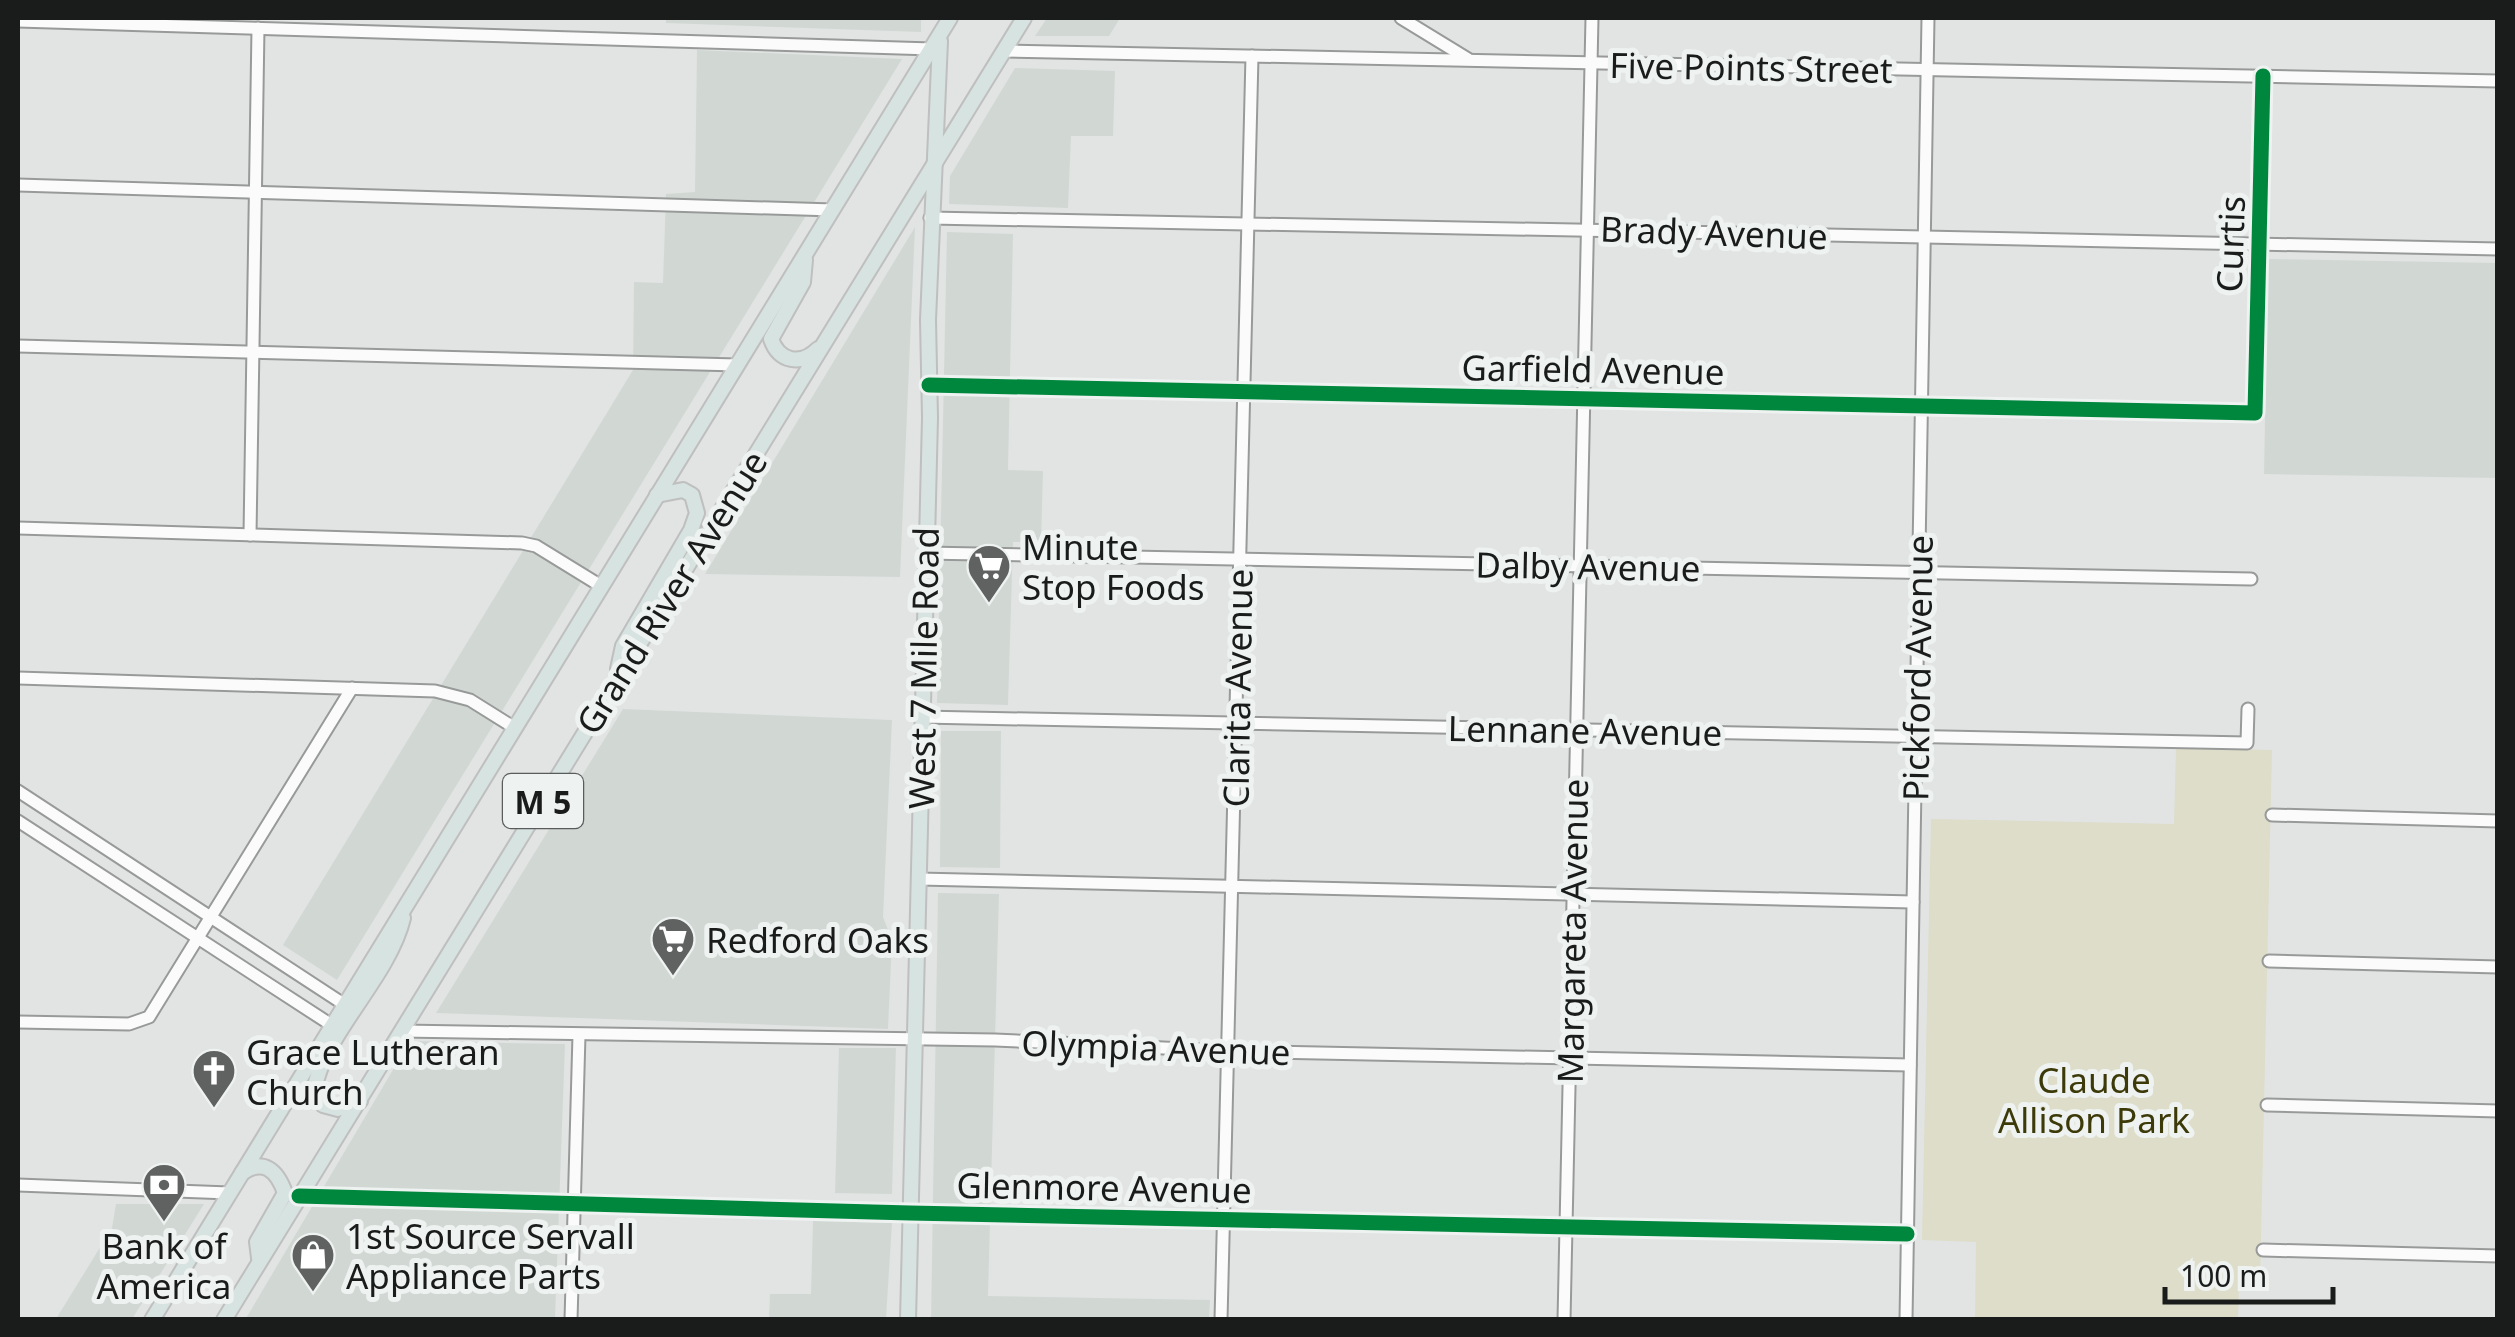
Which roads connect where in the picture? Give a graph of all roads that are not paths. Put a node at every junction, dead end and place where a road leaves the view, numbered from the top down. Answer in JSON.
{"nodes":[{"id":1,"x":940,"y":18,"type":"edge"},
{"id":2,"x":950,"y":18,"type":"edge"},
{"id":3,"x":1024,"y":18,"type":"edge"},
{"id":4,"x":1401,"y":18,"type":"edge"},
{"id":5,"x":1592,"y":18,"type":"edge"},
{"id":6,"x":1928,"y":18,"type":"edge"},
{"id":7,"x":18,"y":21,"type":"edge"},
{"id":8,"x":258,"y":28,"type":"junction"},
{"id":9,"x":940,"y":34,"type":"junction"},
{"id":10,"x":932,"y":49,"type":"junction"},
{"id":11,"x":1004,"y":51,"type":"junction"},
{"id":12,"x":1252,"y":56,"type":"junction"},
{"id":13,"x":1472,"y":62,"type":"junction"},
{"id":14,"x":1592,"y":64,"type":"junction"},
{"id":15,"x":1928,"y":70,"type":"junction"},
{"id":16,"x":2263,"y":76,"type":"junction"},
{"id":17,"x":2498,"y":81,"type":"edge"},
{"id":18,"x":934,"y":164,"type":"junction"},
{"id":19,"x":18,"y":185,"type":"edge"},
{"id":20,"x":256,"y":192,"type":"junction"},
{"id":21,"x":833,"y":210,"type":"junction"},
{"id":22,"x":930,"y":218,"type":"junction"},
{"id":23,"x":1249,"y":222,"type":"junction"},
{"id":24,"x":1587,"y":228,"type":"junction"},
{"id":25,"x":1925,"y":239,"type":"junction"},
{"id":26,"x":2260,"y":246,"type":"junction"},
{"id":27,"x":2498,"y":249,"type":"edge"},
{"id":28,"x":806,"y":254,"type":"junction"},
{"id":29,"x":824,"y":342,"type":"junction"},
{"id":30,"x":18,"y":346,"type":"edge"},
{"id":31,"x":254,"y":353,"type":"junction"},
{"id":32,"x":737,"y":366,"type":"junction"},
{"id":33,"x":929,"y":385,"type":"junction"},
{"id":34,"x":1244,"y":392,"type":"junction"},
{"id":35,"x":1583,"y":399,"type":"junction"},
{"id":36,"x":1922,"y":406,"type":"junction"},
{"id":37,"x":2255,"y":413,"type":"joint"},
{"id":38,"x":658,"y":495,"type":"junction"},
{"id":39,"x":18,"y":528,"type":"edge"},
{"id":40,"x":250,"y":535,"type":"junction"},
{"id":41,"x":926,"y":552,"type":"junction"},
{"id":42,"x":1240,"y":559,"type":"junction"},
{"id":43,"x":1579,"y":566,"type":"junction"},
{"id":44,"x":1919,"y":571,"type":"junction"},
{"id":45,"x":2251,"y":579,"type":"dead end"},
{"id":46,"x":601,"y":586,"type":"junction"},
{"id":47,"x":18,"y":678,"type":"edge"},
{"id":48,"x":616,"y":680,"type":"junction"},
{"id":49,"x":352,"y":688,"type":"junction"},
{"id":50,"x":2248,"y":709,"type":"dead end"},
{"id":51,"x":922,"y":717,"type":"junction"},
{"id":52,"x":1234,"y":724,"type":"junction"},
{"id":53,"x":513,"y":727,"type":"junction"},
{"id":54,"x":1577,"y":730,"type":"junction"},
{"id":55,"x":1916,"y":736,"type":"junction"},
{"id":56,"x":18,"y":790,"type":"edge"},
{"id":57,"x":2272,"y":815,"type":"dead end"},
{"id":58,"x":18,"y":821,"type":"edge"},
{"id":59,"x":2498,"y":822,"type":"edge"},
{"id":60,"x":918,"y":879,"type":"junction"},
{"id":61,"x":1232,"y":888,"type":"junction"},
{"id":62,"x":1573,"y":895,"type":"junction"},
{"id":63,"x":407,"y":902,"type":"junction"},
{"id":64,"x":1913,"y":902,"type":"junction"},
{"id":65,"x":212,"y":918,"type":"junction"},
{"id":66,"x":199,"y":940,"type":"junction"},
{"id":67,"x":2269,"y":961,"type":"dead end"},
{"id":68,"x":2498,"y":967,"type":"edge"},
{"id":69,"x":346,"y":1005,"type":"junction"},
{"id":70,"x":18,"y":1022,"type":"edge"},
{"id":71,"x":333,"y":1026,"type":"junction"},
{"id":72,"x":402,"y":1031,"type":"junction"},
{"id":73,"x":578,"y":1035,"type":"junction"},
{"id":74,"x":915,"y":1040,"type":"junction"},
{"id":75,"x":1227,"y":1052,"type":"junction"},
{"id":76,"x":1570,"y":1058,"type":"junction"},
{"id":77,"x":1910,"y":1065,"type":"junction"},
{"id":78,"x":360,"y":1101,"type":"junction"},
{"id":79,"x":2267,"y":1106,"type":"dead end"},
{"id":80,"x":2498,"y":1111,"type":"edge"},
{"id":81,"x":240,"y":1174,"type":"junction"},
{"id":82,"x":18,"y":1185,"type":"edge"},
{"id":83,"x":229,"y":1193,"type":"junction"},
{"id":84,"x":299,"y":1196,"type":"junction"},
{"id":85,"x":574,"y":1204,"type":"junction"},
{"id":86,"x":910,"y":1213,"type":"junction"},
{"id":87,"x":1224,"y":1219,"type":"junction"},
{"id":88,"x":1566,"y":1226,"type":"junction"},
{"id":89,"x":1907,"y":1234,"type":"junction"},
{"id":90,"x":2263,"y":1250,"type":"dead end"},
{"id":91,"x":2498,"y":1256,"type":"edge"},
{"id":92,"x":259,"y":1258,"type":"junction"},
{"id":93,"x":152,"y":1320,"type":"edge"},
{"id":94,"x":224,"y":1320,"type":"edge"},
{"id":95,"x":571,"y":1320,"type":"edge"},
{"id":96,"x":908,"y":1320,"type":"edge"},
{"id":97,"x":1221,"y":1320,"type":"edge"},
{"id":98,"x":1564,"y":1320,"type":"edge"},
{"id":99,"x":1906,"y":1320,"type":"edge"}],
"edges":[{"from":1,"to":9,"type":"main road","name":"West 7 Mile Road"},
{"from":2,"to":9,"type":"main road","name":"Grand River Avenue","number":"M 5"},
{"from":3,"to":11,"type":"main road","name":"Grand River Avenue","number":"M 5"},
{"from":4,"to":13,"type":"street"},
{"from":5,"to":14,"type":"street","name":"Margareta Avenue"},
{"from":6,"to":15,"type":"street","name":"Pickford Avenue"},
{"from":7,"to":8,"type":"street"},
{"from":8,"to":10,"type":"street"},
{"from":8,"to":20,"type":"street"},
{"from":9,"to":10,"type":"main road","name":"Grand River Avenue","number":"M 5"},
{"from":9,"to":18,"type":"main road","name":"West 7 Mile Road"},
{"from":10,"to":21,"type":"main road","name":"Grand River Avenue","number":"M 5"},
{"from":11,"to":12,"type":"street","name":"Five Points Street"},
{"from":11,"to":18,"type":"main road","name":"Grand River Avenue","number":"M 5"},
{"from":12,"to":13,"type":"street","name":"Five Points Street"},
{"from":12,"to":23,"type":"street","name":"Clarita Avenue"},
{"from":13,"to":14,"type":"street","name":"Five Points Street"},
{"from":14,"to":15,"type":"street","name":"Five Points Street"},
{"from":14,"to":24,"type":"street","name":"Margareta Avenue"},
{"from":15,"to":16,"type":"street","name":"Five Points Street"},
{"from":15,"to":25,"type":"street","name":"Pickford Avenue"},
{"from":16,"to":17,"type":"street","name":"Five Points Street"},
{"from":16,"to":26,"type":"street","name":"Curtis"},
{"from":18,"to":22,"type":"main road","name":"West 7 Mile Road"},
{"from":18,"to":29,"type":"main road","name":"Grand River Avenue","number":"M 5"},
{"from":19,"to":20,"type":"street"},
{"from":20,"to":21,"type":"street"},
{"from":20,"to":31,"type":"street"},
{"from":21,"to":28,"type":"main road","name":"Grand River Avenue","number":"M 5"},
{"from":22,"to":23,"type":"street","name":"Brady Avenue"},
{"from":22,"to":33,"type":"main road","name":"West 7 Mile Road"},
{"from":23,"to":24,"type":"street","name":"Brady Avenue"},
{"from":23,"to":34,"type":"street","name":"Clarita Avenue"},
{"from":24,"to":25,"type":"street","name":"Brady Avenue"},
{"from":24,"to":35,"type":"street","name":"Margareta Avenue"},
{"from":25,"to":26,"type":"street","name":"Brady Avenue"},
{"from":25,"to":36,"type":"street","name":"Pickford Avenue"},
{"from":26,"to":27,"type":"street","name":"Brady Avenue"},
{"from":26,"to":37,"type":"street","name":"Curtis"},
{"from":28,"to":29,"type":"main road"},
{"from":28,"to":32,"type":"main road","name":"Grand River Avenue","number":"M 5"},
{"from":29,"to":48,"type":"main road","name":"Grand River Avenue","number":"M 5"},
{"from":30,"to":31,"type":"street"},
{"from":31,"to":32,"type":"street"},
{"from":31,"to":40,"type":"street"},
{"from":32,"to":38,"type":"main road","name":"Grand River Avenue","number":"M 5"},
{"from":33,"to":34,"type":"street","name":"Garfield Avenue"},
{"from":33,"to":41,"type":"main road","name":"West 7 Mile Road"},
{"from":34,"to":35,"type":"street","name":"Garfield Avenue"},
{"from":34,"to":42,"type":"street","name":"Clarita Avenue"},
{"from":35,"to":36,"type":"street","name":"Garfield Avenue"},
{"from":35,"to":43,"type":"street","name":"Margareta Avenue"},
{"from":36,"to":37,"type":"street","name":"Garfield Avenue"},
{"from":36,"to":44,"type":"street","name":"Pickford Avenue"},
{"from":38,"to":46,"type":"main road","name":"Grand River Avenue","number":"M 5"},
{"from":38,"to":48,"type":"main road"},
{"from":39,"to":40,"type":"street"},
{"from":40,"to":46,"type":"street"},
{"from":41,"to":42,"type":"street","name":"Dalby Avenue"},
{"from":41,"to":51,"type":"main road","name":"West 7 Mile Road"},
{"from":42,"to":43,"type":"street","name":"Dalby Avenue"},
{"from":42,"to":52,"type":"street","name":"Clarita Avenue"},
{"from":43,"to":44,"type":"street","name":"Dalby Avenue"},
{"from":43,"to":54,"type":"street","name":"Margareta Avenue"},
{"from":44,"to":45,"type":"street","name":"Dalby Avenue"},
{"from":44,"to":55,"type":"street","name":"Pickford Avenue"},
{"from":46,"to":53,"type":"main road","name":"Grand River Avenue","number":"M 5"},
{"from":47,"to":49,"type":"street"},
{"from":48,"to":72,"type":"main road","name":"Grand River Avenue","number":"M 5"},
{"from":49,"to":53,"type":"street"},
{"from":49,"to":65,"type":"street"},
{"from":50,"to":55,"type":"street","name":"Lennane Avenue"},
{"from":51,"to":52,"type":"street","name":"Lennane Avenue"},
{"from":51,"to":60,"type":"main road","name":"West 7 Mile Road"},
{"from":52,"to":54,"type":"street","name":"Lennane Avenue"},
{"from":52,"to":61,"type":"street","name":"Clarita Avenue"},
{"from":53,"to":63,"type":"main road","name":"Grand River Avenue","number":"M 5"},
{"from":54,"to":55,"type":"street","name":"Lennane Avenue"},
{"from":54,"to":62,"type":"street","name":"Margareta Avenue"},
{"from":55,"to":64,"type":"street","name":"Pickford Avenue"},
{"from":56,"to":65,"type":"street"},
{"from":57,"to":59,"type":"street"},
{"from":58,"to":66,"type":"street"},
{"from":60,"to":61,"type":"street"},
{"from":60,"to":74,"type":"main road","name":"West 7 Mile Road"},
{"from":61,"to":62,"type":"street"},
{"from":61,"to":75,"type":"street","name":"Clarita Avenue"},
{"from":62,"to":64,"type":"street"},
{"from":62,"to":76,"type":"street","name":"Margareta Avenue"},
{"from":63,"to":69,"type":"main road","name":"Grand River Avenue","number":"M 5"},
{"from":63,"to":78,"type":"main road"},
{"from":64,"to":77,"type":"street","name":"Pickford Avenue"},
{"from":65,"to":66,"type":"street"},
{"from":65,"to":69,"type":"street"},
{"from":66,"to":70,"type":"street"},
{"from":66,"to":71,"type":"street"},
{"from":67,"to":68,"type":"street"},
{"from":69,"to":71,"type":"main road","name":"Grand River Avenue","number":"M 5"},
{"from":71,"to":81,"type":"main road","name":"Grand River Avenue","number":"M 5"},
{"from":72,"to":73,"type":"street","name":"Olympia Avenue"},
{"from":72,"to":78,"type":"main road","name":"Grand River Avenue","number":"M 5"},
{"from":73,"to":74,"type":"street","name":"Olympia Avenue"},
{"from":73,"to":85,"type":"street"},
{"from":74,"to":75,"type":"street","name":"Olympia Avenue"},
{"from":74,"to":86,"type":"main road","name":"West 7 Mile Road"},
{"from":75,"to":76,"type":"street","name":"Olympia Avenue"},
{"from":75,"to":87,"type":"street","name":"Clarita Avenue"},
{"from":76,"to":77,"type":"street","name":"Olympia Avenue"},
{"from":76,"to":88,"type":"street","name":"Margareta Avenue"},
{"from":77,"to":89,"type":"street","name":"Pickford Avenue"},
{"from":78,"to":84,"type":"main road","name":"Grand River Avenue","number":"M 5"},
{"from":79,"to":80,"type":"street"},
{"from":81,"to":83,"type":"main road","name":"Grand River Avenue","number":"M 5"},
{"from":81,"to":92,"type":"main road"},
{"from":82,"to":83,"type":"street"},
{"from":83,"to":93,"type":"main road","name":"Grand River Avenue","number":"M 5"},
{"from":84,"to":85,"type":"street","name":"Glenmore Avenue"},
{"from":84,"to":92,"type":"main road","name":"Grand River Avenue","number":"M 5"},
{"from":85,"to":86,"type":"street","name":"Glenmore Avenue"},
{"from":85,"to":95,"type":"street"},
{"from":86,"to":87,"type":"street","name":"Glenmore Avenue"},
{"from":86,"to":96,"type":"main road","name":"West 7 Mile Road"},
{"from":87,"to":88,"type":"street","name":"Glenmore Avenue"},
{"from":87,"to":97,"type":"street","name":"Clarita Avenue"},
{"from":88,"to":89,"type":"street","name":"Glenmore Avenue"},
{"from":88,"to":98,"type":"street","name":"Margareta Avenue"},
{"from":89,"to":99,"type":"street","name":"Pickford Avenue"},
{"from":90,"to":91,"type":"street"},
{"from":92,"to":94,"type":"main road","name":"Grand River Avenue","number":"M 5"}]}
